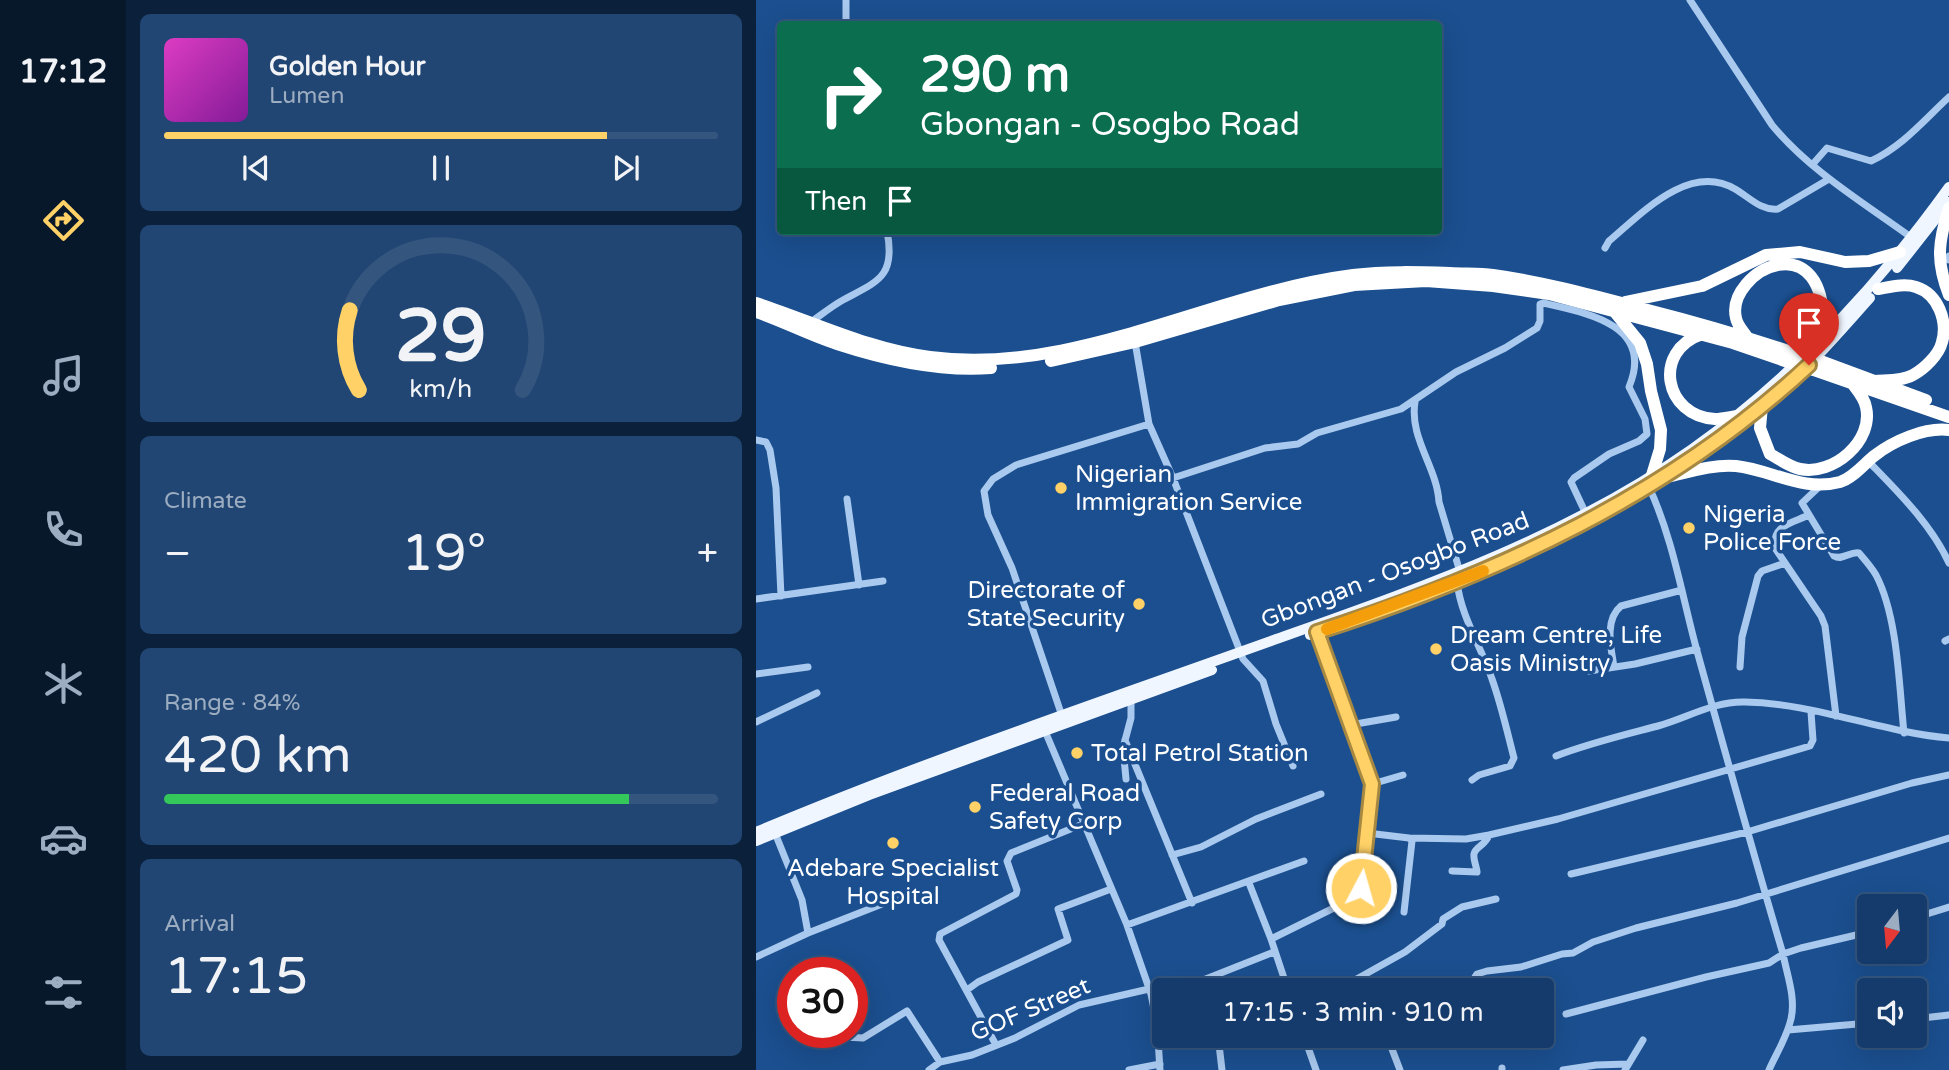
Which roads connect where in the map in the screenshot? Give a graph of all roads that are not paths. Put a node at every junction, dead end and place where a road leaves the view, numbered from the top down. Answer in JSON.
{"nodes":[{"id":1,"x":846,"y":0,"type":"edge"},
{"id":2,"x":1690,"y":0,"type":"edge"},
{"id":3,"x":846,"y":21,"type":"edge"},
{"id":4,"x":1949,"y":97,"type":"edge"},
{"id":5,"x":1812,"y":165,"type":"junction"},
{"id":6,"x":1829,"y":179,"type":"junction"},
{"id":7,"x":1949,"y":187,"type":"edge"},
{"id":8,"x":1949,"y":202,"type":"edge"},
{"id":9,"x":1949,"y":208,"type":"edge"},
{"id":10,"x":888,"y":235,"type":"edge"},
{"id":11,"x":1912,"y":238,"type":"junction"},
{"id":12,"x":1605,"y":248,"type":"dead end"},
{"id":13,"x":1900,"y":253,"type":"junction"},
{"id":14,"x":1878,"y":289,"type":"junction"},
{"id":15,"x":1949,"y":295,"type":"edge"},
{"id":16,"x":756,"y":303,"type":"edge"},
{"id":17,"x":1617,"y":307,"type":"junction"},
{"id":18,"x":756,"y":312,"type":"edge"},
{"id":19,"x":809,"y":324,"type":"junction"},
{"id":20,"x":1702,"y":334,"type":"junction"},
{"id":21,"x":1748,"y":337,"type":"junction"},
{"id":22,"x":1823,"y":337,"type":"junction"},
{"id":23,"x":1135,"y":342,"type":"junction"},
{"id":24,"x":1791,"y":357,"type":"junction"},
{"id":25,"x":1817,"y":365,"type":"junction"},
{"id":26,"x":1875,"y":381,"type":"junction"},
{"id":27,"x":1852,"y":383,"type":"junction"},
{"id":28,"x":1415,"y":402,"type":"junction"},
{"id":29,"x":1762,"y":407,"type":"junction"},
{"id":30,"x":1949,"y":409,"type":"edge"},
{"id":31,"x":1401,"y":410,"type":"junction"},
{"id":32,"x":1737,"y":416,"type":"junction"},
{"id":33,"x":1949,"y":416,"type":"edge"},
{"id":34,"x":1414,"y":418,"type":"junction"},
{"id":35,"x":1149,"y":424,"type":"junction"},
{"id":36,"x":1949,"y":430,"type":"edge"},
{"id":37,"x":756,"y":440,"type":"edge"},
{"id":38,"x":1868,"y":461,"type":"junction"},
{"id":39,"x":1667,"y":477,"type":"junction"},
{"id":40,"x":1173,"y":478,"type":"junction"},
{"id":41,"x":1650,"y":481,"type":"junction"},
{"id":42,"x":1821,"y":486,"type":"junction"},
{"id":43,"x":847,"y":499,"type":"dead end"},
{"id":44,"x":1586,"y":514,"type":"junction"},
{"id":45,"x":1810,"y":516,"type":"junction"},
{"id":46,"x":1945,"y":548,"type":"edge"},
{"id":47,"x":1785,"y":563,"type":"junction"},
{"id":48,"x":1949,"y":563,"type":"edge"},
{"id":49,"x":1459,"y":577,"type":"junction"},
{"id":50,"x":883,"y":581,"type":"dead end"},
{"id":51,"x":859,"y":585,"type":"junction"},
{"id":52,"x":1682,"y":590,"type":"junction"},
{"id":53,"x":780,"y":596,"type":"junction"},
{"id":54,"x":756,"y":599,"type":"edge"},
{"id":55,"x":1317,"y":632,"type":"junction"},
{"id":56,"x":1697,"y":649,"type":"junction"},
{"id":57,"x":1242,"y":656,"type":"junction"},
{"id":58,"x":807,"y":667,"type":"dead end"},
{"id":59,"x":1614,"y":667,"type":"junction"},
{"id":60,"x":1740,"y":667,"type":"dead end"},
{"id":61,"x":1589,"y":670,"type":"dead end"},
{"id":62,"x":756,"y":674,"type":"edge"},
{"id":63,"x":817,"y":693,"type":"dead end"},
{"id":64,"x":1131,"y":700,"type":"junction"},
{"id":65,"x":1713,"y":706,"type":"junction"},
{"id":66,"x":1811,"y":712,"type":"junction"},
{"id":67,"x":1062,"y":716,"type":"junction"},
{"id":68,"x":1836,"y":716,"type":"junction"},
{"id":69,"x":1396,"y":717,"type":"dead end"},
{"id":70,"x":756,"y":722,"type":"edge"},
{"id":71,"x":1350,"y":725,"type":"junction"},
{"id":72,"x":1045,"y":731,"type":"junction"},
{"id":73,"x":1904,"y":733,"type":"junction"},
{"id":74,"x":1949,"y":738,"type":"edge"},
{"id":75,"x":1125,"y":740,"type":"junction"},
{"id":76,"x":1556,"y":756,"type":"dead end"},
{"id":77,"x":1293,"y":766,"type":"dead end"},
{"id":78,"x":1731,"y":770,"type":"junction"},
{"id":79,"x":1403,"y":775,"type":"dead end"},
{"id":80,"x":1949,"y":775,"type":"edge"},
{"id":81,"x":1126,"y":779,"type":"dead end"},
{"id":82,"x":1472,"y":780,"type":"dead end"},
{"id":83,"x":1372,"y":784,"type":"junction"},
{"id":84,"x":1321,"y":794,"type":"dead end"},
{"id":85,"x":1083,"y":824,"type":"junction"},
{"id":86,"x":756,"y":832,"type":"edge"},
{"id":87,"x":775,"y":832,"type":"junction"},
{"id":88,"x":1747,"y":832,"type":"junction"},
{"id":89,"x":1367,"y":833,"type":"junction"},
{"id":90,"x":1489,"y":835,"type":"junction"},
{"id":91,"x":1409,"y":838,"type":"junction"},
{"id":92,"x":1949,"y":838,"type":"edge"},
{"id":93,"x":756,"y":841,"type":"edge"},
{"id":94,"x":1172,"y":855,"type":"junction"},
{"id":95,"x":1304,"y":861,"type":"dead end"},
{"id":96,"x":1452,"y":871,"type":"dead end"},
{"id":97,"x":1571,"y":874,"type":"dead end"},
{"id":98,"x":1249,"y":883,"type":"junction"},
{"id":99,"x":1111,"y":889,"type":"junction"},
{"id":100,"x":1765,"y":893,"type":"junction"},
{"id":101,"x":900,"y":897,"type":"dead end"},
{"id":102,"x":1496,"y":900,"type":"dead end"},
{"id":103,"x":1192,"y":903,"type":"junction"},
{"id":104,"x":1949,"y":907,"type":"edge"},
{"id":105,"x":1404,"y":912,"type":"dead end"},
{"id":106,"x":1927,"y":914,"type":"edge"},
{"id":107,"x":1127,"y":925,"type":"junction"},
{"id":108,"x":808,"y":933,"type":"junction"},
{"id":109,"x":1857,"y":935,"type":"edge"},
{"id":110,"x":1271,"y":939,"type":"junction"},
{"id":111,"x":1274,"y":952,"type":"junction"},
{"id":112,"x":1783,"y":954,"type":"junction"},
{"id":113,"x":756,"y":957,"type":"edge"},
{"id":114,"x":1362,"y":976,"type":"joint"},
{"id":115,"x":1213,"y":978,"type":"edge"},
{"id":116,"x":1283,"y":978,"type":"edge"},
{"id":117,"x":1358,"y":978,"type":"edge"},
{"id":118,"x":1475,"y":978,"type":"edge"},
{"id":119,"x":967,"y":990,"type":"junction"},
{"id":120,"x":1150,"y":991,"type":"junction"},
{"id":121,"x":1566,"y":1014,"type":"dead end"},
{"id":122,"x":1949,"y":1015,"type":"edge"},
{"id":123,"x":1927,"y":1018,"type":"edge"},
{"id":124,"x":1857,"y":1024,"type":"edge"},
{"id":125,"x":1788,"y":1030,"type":"junction"},
{"id":126,"x":868,"y":1035,"type":"edge"},
{"id":127,"x":1643,"y":1040,"type":"dead end"},
{"id":128,"x":996,"y":1045,"type":"junction"},
{"id":129,"x":1219,"y":1048,"type":"edge"},
{"id":130,"x":1308,"y":1048,"type":"edge"},
{"id":131,"x":1392,"y":1048,"type":"edge"},
{"id":132,"x":940,"y":1062,"type":"junction"},
{"id":133,"x":1160,"y":1067,"type":"edge"},
{"id":134,"x":1626,"y":1067,"type":"edge"},
{"id":135,"x":929,"y":1070,"type":"edge"},
{"id":136,"x":1129,"y":1070,"type":"edge"},
{"id":137,"x":1222,"y":1070,"type":"edge"},
{"id":138,"x":1316,"y":1070,"type":"edge"},
{"id":139,"x":1399,"y":1070,"type":"edge"},
{"id":140,"x":1563,"y":1070,"type":"edge"},
{"id":141,"x":1769,"y":1070,"type":"edge"}],
"edges":[{"from":1,"to":3,"type":"street"},
{"from":2,"to":5,"type":"street"},
{"from":4,"to":5,"type":"street"},
{"from":5,"to":6,"type":"street"},
{"from":6,"to":11,"type":"street"},
{"from":6,"to":12,"type":"street"},
{"from":7,"to":11,"type":"main road","name":"Gbongan - Osogbo Road"},
{"from":8,"to":14,"type":"main road","name":"Gbongan - Osogbo Road"},
{"from":9,"to":15,"type":"highway"},
{"from":10,"to":19,"type":"street"},
{"from":11,"to":13,"type":"main road","name":"Gbongan - Osogbo Road"},
{"from":13,"to":17,"type":"highway"},
{"from":13,"to":22,"type":"main road","name":"Gbongan - Osogbo Road"},
{"from":14,"to":26,"type":"highway"},
{"from":14,"to":29,"type":"main road","name":"Gbongan - Osogbo Road"},
{"from":16,"to":19,"type":"highway"},
{"from":17,"to":19,"type":"highway"},
{"from":17,"to":20,"type":"highway"},
{"from":17,"to":21,"type":"highway"},
{"from":17,"to":23,"type":"highway"},
{"from":17,"to":41,"type":"highway"},
{"from":18,"to":23,"type":"highway"},
{"from":20,"to":24,"type":"highway"},
{"from":20,"to":32,"type":"highway"},
{"from":21,"to":22,"type":"highway"},
{"from":21,"to":24,"type":"highway"},
{"from":22,"to":32,"type":"main road","name":"Gbongan - Osogbo Road"},
{"from":23,"to":35,"type":"street"},
{"from":24,"to":25,"type":"highway","bridge":true},
{"from":25,"to":26,"type":"highway"},
{"from":25,"to":27,"type":"highway"},
{"from":26,"to":30,"type":"highway"},
{"from":27,"to":29,"type":"highway"},
{"from":27,"to":33,"type":"highway"},
{"from":28,"to":31,"type":"street"},
{"from":28,"to":34,"type":"street"},
{"from":28,"to":44,"type":"street"},
{"from":29,"to":39,"type":"main road","name":"Gbongan - Osogbo Road"},
{"from":31,"to":34,"type":"street"},
{"from":31,"to":40,"type":"street"},
{"from":32,"to":41,"type":"main road","name":"Gbongan - Osogbo Road"},
{"from":34,"to":49,"type":"street"},
{"from":35,"to":40,"type":"street"},
{"from":35,"to":67,"type":"street"},
{"from":36,"to":38,"type":"highway"},
{"from":37,"to":53,"type":"street"},
{"from":38,"to":42,"type":"highway"},
{"from":38,"to":46,"type":"street"},
{"from":39,"to":41,"type":"main road","name":"Gbongan - Osogbo Road"},
{"from":39,"to":42,"type":"highway"},
{"from":40,"to":57,"type":"street"},
{"from":41,"to":44,"type":"main road","name":"Gbongan - Osogbo Road"},
{"from":41,"to":49,"type":"main road","name":"Gbongan - Osogbo Road"},
{"from":41,"to":52,"type":"street"},
{"from":42,"to":45,"type":"street"},
{"from":43,"to":51,"type":"street"},
{"from":44,"to":49,"type":"main road","name":"Gbongan - Osogbo Road"},
{"from":45,"to":47,"type":"street"},
{"from":45,"to":73,"type":"street"},
{"from":46,"to":48,"type":"street"},
{"from":47,"to":60,"type":"street"},
{"from":47,"to":68,"type":"street"},
{"from":49,"to":55,"type":"main road","name":"Gbongan - Osogbo Road"},
{"from":49,"to":57,"type":"main road","name":"Gbongan - Osogbo Road"},
{"from":49,"to":82,"type":"street"},
{"from":50,"to":51,"type":"street"},
{"from":51,"to":53,"type":"street"},
{"from":52,"to":56,"type":"street"},
{"from":52,"to":59,"type":"street"},
{"from":53,"to":54,"type":"street"},
{"from":55,"to":57,"type":"main road","name":"Gbongan - Osogbo Road"},
{"from":55,"to":71,"type":"street"},
{"from":56,"to":59,"type":"street"},
{"from":56,"to":65,"type":"street"},
{"from":57,"to":64,"type":"main road","name":"Gbongan - Osogbo Road"},
{"from":57,"to":67,"type":"main road","name":"Gbongan - Osogbo Road"},
{"from":57,"to":77,"type":"street"},
{"from":58,"to":62,"type":"street"},
{"from":59,"to":61,"type":"street"},
{"from":63,"to":70,"type":"street"},
{"from":64,"to":72,"type":"main road","name":"Gbongan - Osogbo Road"},
{"from":64,"to":75,"type":"street"},
{"from":65,"to":66,"type":"street"},
{"from":65,"to":76,"type":"street"},
{"from":65,"to":78,"type":"street"},
{"from":66,"to":68,"type":"street"},
{"from":66,"to":78,"type":"street"},
{"from":67,"to":86,"type":"main road","name":"Gbongan - Osogbo Road"},
{"from":68,"to":73,"type":"street"},
{"from":69,"to":71,"type":"street"},
{"from":71,"to":83,"type":"street"},
{"from":72,"to":85,"type":"street"},
{"from":72,"to":87,"type":"main road","name":"Gbongan - Osogbo Road"},
{"from":73,"to":74,"type":"street"},
{"from":75,"to":81,"type":"street"},
{"from":75,"to":94,"type":"street"},
{"from":78,"to":88,"type":"street"},
{"from":78,"to":90,"type":"street"},
{"from":79,"to":83,"type":"street"},
{"from":80,"to":88,"type":"street"},
{"from":83,"to":89,"type":"street"},
{"from":84,"to":94,"type":"street"},
{"from":85,"to":99,"type":"street"},
{"from":85,"to":119,"type":"street"},
{"from":87,"to":93,"type":"main road","name":"Gbongan - Osogbo Road"},
{"from":87,"to":108,"type":"street"},
{"from":88,"to":97,"type":"street"},
{"from":88,"to":100,"type":"street"},
{"from":89,"to":91,"type":"street"},
{"from":89,"to":110,"type":"street"},
{"from":90,"to":91,"type":"street"},
{"from":90,"to":96,"type":"street"},
{"from":91,"to":105,"type":"street"},
{"from":92,"to":100,"type":"street"},
{"from":94,"to":103,"type":"street"},
{"from":95,"to":98,"type":"street"},
{"from":98,"to":103,"type":"street"},
{"from":98,"to":110,"type":"street"},
{"from":99,"to":107,"type":"street"},
{"from":99,"to":119,"type":"street"},
{"from":100,"to":112,"type":"street"},
{"from":100,"to":118,"type":"street"},
{"from":101,"to":108,"type":"street"},
{"from":102,"to":114,"type":"street"},
{"from":103,"to":107,"type":"street"},
{"from":104,"to":106,"type":"street"},
{"from":107,"to":120,"type":"street"},
{"from":108,"to":113,"type":"street"},
{"from":109,"to":112,"type":"street"},
{"from":110,"to":111,"type":"street"},
{"from":111,"to":115,"type":"street","name":"GOF Street"},
{"from":111,"to":116,"type":"street"},
{"from":112,"to":121,"type":"street"},
{"from":112,"to":125,"type":"street"},
{"from":114,"to":117,"type":"street"},
{"from":119,"to":128,"type":"street"},
{"from":120,"to":128,"type":"street","name":"GOF Street"},
{"from":120,"to":133,"type":"street"},
{"from":122,"to":123,"type":"street"},
{"from":124,"to":125,"type":"street"},
{"from":125,"to":141,"type":"street"},
{"from":126,"to":132,"type":"street"},
{"from":127,"to":134,"type":"street"},
{"from":128,"to":132,"type":"street","name":"GOF Street"},
{"from":129,"to":137,"type":"street"},
{"from":130,"to":138,"type":"street"},
{"from":131,"to":139,"type":"street"},
{"from":132,"to":135,"type":"street","name":"GOF Street"},
{"from":133,"to":136,"type":"street"},
{"from":134,"to":140,"type":"street"}]}
